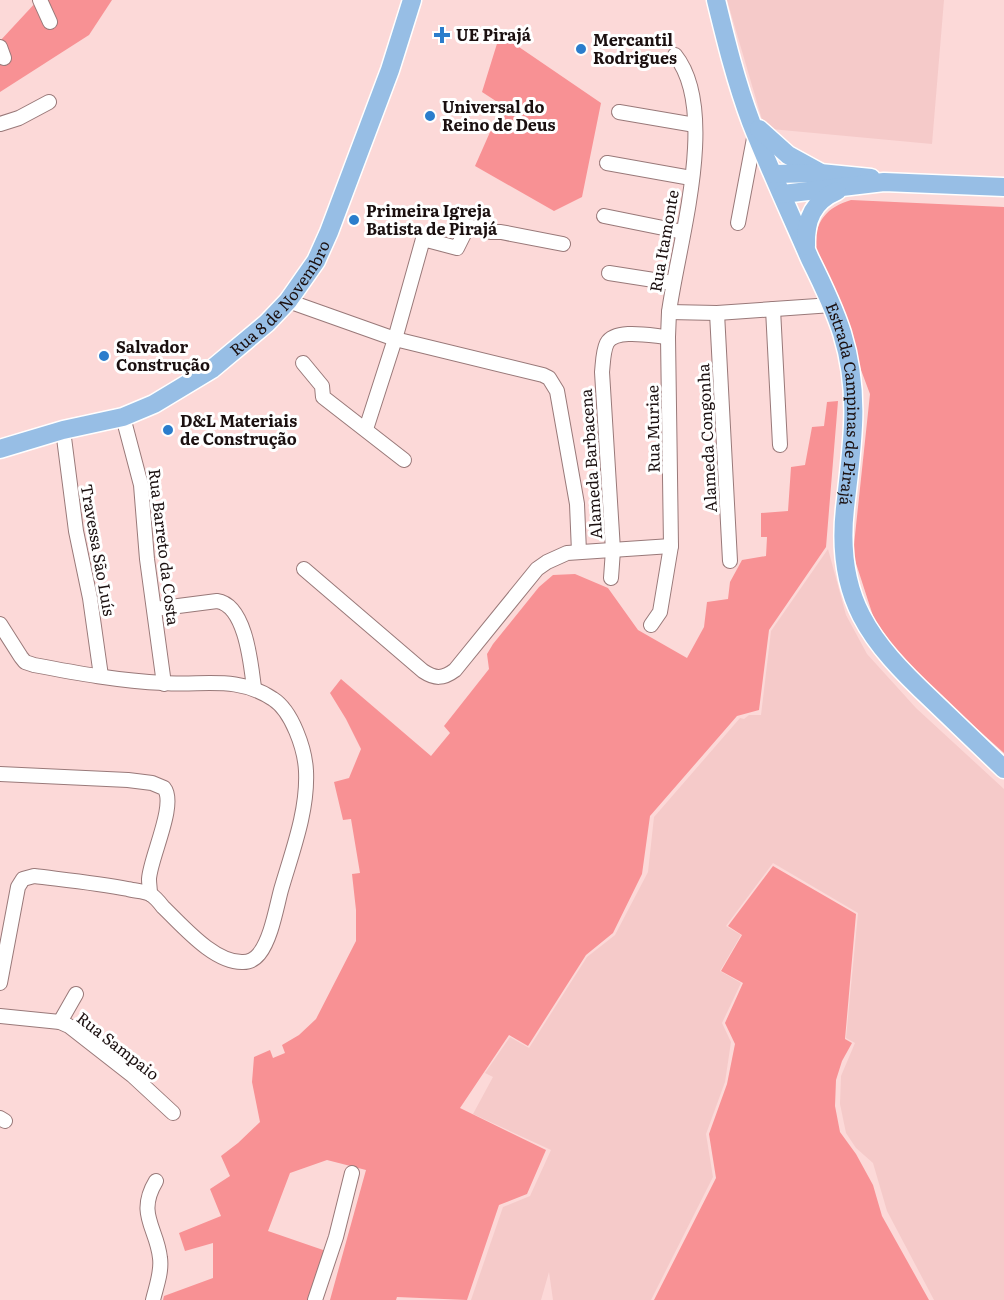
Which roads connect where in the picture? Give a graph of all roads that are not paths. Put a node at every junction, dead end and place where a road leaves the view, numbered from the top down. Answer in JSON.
{"nodes":[{"id":1,"x":40,"y":0,"type":"edge"},
{"id":2,"x":412,"y":0,"type":"edge"},
{"id":3,"x":716,"y":0,"type":"edge"},
{"id":4,"x":50,"y":22,"type":"dead end"},
{"id":5,"x":675,"y":55,"type":"dead end"},
{"id":6,"x":50,"y":102,"type":"dead end"},
{"id":7,"x":619,"y":112,"type":"dead end"},
{"id":8,"x":0,"y":124,"type":"edge"},
{"id":9,"x":695,"y":125,"type":"junction"},
{"id":10,"x":753,"y":126,"type":"junction"},
{"id":11,"x":607,"y":163,"type":"dead end"},
{"id":12,"x":820,"y":173,"type":"junction"},
{"id":13,"x":774,"y":174,"type":"junction"},
{"id":14,"x":691,"y":178,"type":"junction"},
{"id":15,"x":884,"y":182,"type":"junction"},
{"id":16,"x":850,"y":187,"type":"junction"},
{"id":17,"x":1004,"y":187,"type":"edge"},
{"id":18,"x":783,"y":194,"type":"junction"},
{"id":19,"x":604,"y":216,"type":"dead end"},
{"id":20,"x":738,"y":223,"type":"dead end"},
{"id":21,"x":683,"y":232,"type":"junction"},
{"id":22,"x":563,"y":244,"type":"dead end"},
{"id":23,"x":807,"y":250,"type":"junction"},
{"id":24,"x":609,"y":273,"type":"dead end"},
{"id":25,"x":673,"y":283,"type":"junction"},
{"id":26,"x":288,"y":301,"type":"junction"},
{"id":27,"x":832,"y":305,"type":"junction"},
{"id":28,"x":773,"y":309,"type":"junction"},
{"id":29,"x":669,"y":312,"type":"junction"},
{"id":30,"x":717,"y":313,"type":"junction"},
{"id":31,"x":668,"y":337,"type":"junction"},
{"id":32,"x":395,"y":339,"type":"junction"},
{"id":33,"x":303,"y":363,"type":"dead end"},
{"id":34,"x":123,"y":417,"type":"junction"},
{"id":35,"x":366,"y":429,"type":"junction"},
{"id":36,"x":63,"y":430,"type":"junction"},
{"id":37,"x":780,"y":445,"type":"dead end"},
{"id":38,"x":0,"y":449,"type":"edge"},
{"id":39,"x":404,"y":460,"type":"dead end"},
{"id":40,"x":671,"y":546,"type":"junction"},
{"id":41,"x":613,"y":550,"type":"junction"},
{"id":42,"x":579,"y":552,"type":"junction"},
{"id":43,"x":730,"y":561,"type":"dead end"},
{"id":44,"x":304,"y":569,"type":"dead end"},
{"id":45,"x":611,"y":578,"type":"dead end"},
{"id":46,"x":155,"y":609,"type":"junction"},
{"id":47,"x":0,"y":624,"type":"edge"},
{"id":48,"x":651,"y":625,"type":"dead end"},
{"id":49,"x":101,"y":676,"type":"junction"},
{"id":50,"x":164,"y":684,"type":"junction"},
{"id":51,"x":254,"y":688,"type":"junction"},
{"id":52,"x":1004,"y":769,"type":"edge"},
{"id":53,"x":0,"y":774,"type":"edge"},
{"id":54,"x":150,"y":894,"type":"junction"},
{"id":55,"x":0,"y":983,"type":"edge"},
{"id":56,"x":76,"y":994,"type":"dead end"},
{"id":57,"x":0,"y":1016,"type":"edge"},
{"id":58,"x":60,"y":1022,"type":"junction"},
{"id":59,"x":173,"y":1113,"type":"dead end"},
{"id":60,"x":352,"y":1173,"type":"dead end"},
{"id":61,"x":156,"y":1181,"type":"dead end"},
{"id":62,"x":153,"y":1300,"type":"edge"},
{"id":63,"x":315,"y":1300,"type":"edge"}],
"edges":[{"from":1,"to":4,"type":"street"},
{"from":2,"to":26,"type":"main road","name":"Rua 8 de Novembro"},
{"from":3,"to":10,"type":"main road","name":"Estrada Campinas de Pirajá"},
{"from":5,"to":9,"type":"street","name":"Rua Itamonte"},
{"from":6,"to":8,"type":"street"},
{"from":7,"to":9,"type":"street"},
{"from":9,"to":14,"type":"street","name":"Rua Itamonte"},
{"from":10,"to":12,"type":"main road"},
{"from":10,"to":13,"type":"main road","name":"Estrada Campinas de Pirajá"},
{"from":10,"to":20,"type":"street"},
{"from":11,"to":14,"type":"street"},
{"from":12,"to":13,"type":"main road"},
{"from":12,"to":15,"type":"main road"},
{"from":13,"to":18,"type":"main road","name":"Estrada Campinas de Pirajá"},
{"from":14,"to":21,"type":"street","name":"Rua Itamonte"},
{"from":15,"to":16,"type":"main road"},
{"from":15,"to":17,"type":"main road"},
{"from":16,"to":18,"type":"main road"},
{"from":16,"to":23,"type":"main road"},
{"from":18,"to":23,"type":"main road","name":"Estrada Campinas de Pirajá"},
{"from":19,"to":21,"type":"street"},
{"from":21,"to":25,"type":"street","name":"Rua Itamonte"},
{"from":22,"to":32,"type":"street"},
{"from":23,"to":27,"type":"main road","name":"Estrada Campinas de Pirajá"},
{"from":24,"to":25,"type":"street"},
{"from":25,"to":29,"type":"street","name":"Rua Itamonte"},
{"from":26,"to":32,"type":"street"},
{"from":26,"to":34,"type":"main road","name":"Rua 8 de Novembro"},
{"from":27,"to":28,"type":"street","name":"Rua Itamonte"},
{"from":27,"to":52,"type":"main road","name":"Estrada Campinas de Pirajá"},
{"from":28,"to":30,"type":"street","name":"Rua Itamonte"},
{"from":28,"to":37,"type":"street"},
{"from":29,"to":30,"type":"street","name":"Rua Itamonte"},
{"from":29,"to":31,"type":"street","name":"Rua Muriae"},
{"from":30,"to":43,"type":"street","name":"Alameda Congonha"},
{"from":31,"to":40,"type":"street","name":"Rua Muriae"},
{"from":31,"to":41,"type":"street","name":"Alameda Barbacena"},
{"from":32,"to":35,"type":"street"},
{"from":32,"to":42,"type":"street"},
{"from":33,"to":35,"type":"street"},
{"from":34,"to":36,"type":"main road","name":"Rua 8 de Novembro"},
{"from":34,"to":46,"type":"street","name":"Rua Barreto da Costa"},
{"from":35,"to":39,"type":"street"},
{"from":36,"to":38,"type":"main road","name":"Rua 8 de Novembro"},
{"from":36,"to":49,"type":"street","name":"Travessa São Luís"},
{"from":40,"to":41,"type":"street"},
{"from":40,"to":48,"type":"street","name":"Rua Muriae"},
{"from":41,"to":42,"type":"street"},
{"from":41,"to":45,"type":"street","name":"Alameda Barbacena"},
{"from":42,"to":44,"type":"street"},
{"from":46,"to":50,"type":"street","name":"Rua Barreto da Costa"},
{"from":46,"to":51,"type":"street"},
{"from":47,"to":49,"type":"street"},
{"from":49,"to":50,"type":"street"},
{"from":50,"to":51,"type":"street"},
{"from":51,"to":54,"type":"street"},
{"from":53,"to":54,"type":"street"},
{"from":54,"to":55,"type":"street"},
{"from":56,"to":58,"type":"street"},
{"from":57,"to":58,"type":"street","name":"Rua Sampaio"},
{"from":58,"to":59,"type":"street","name":"Rua Sampaio"},
{"from":60,"to":63,"type":"street"},
{"from":61,"to":62,"type":"street"}]}
